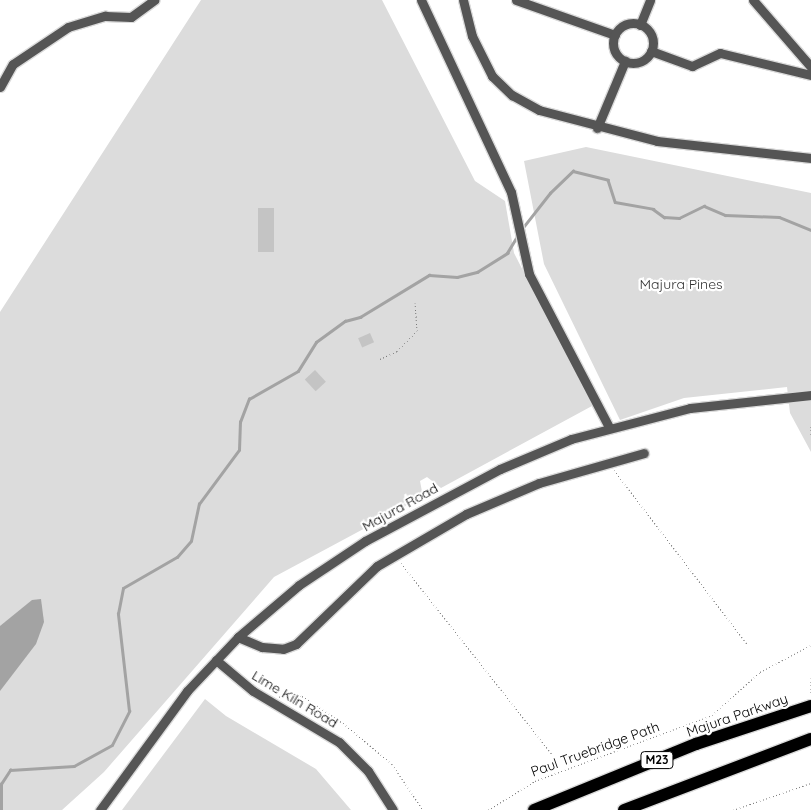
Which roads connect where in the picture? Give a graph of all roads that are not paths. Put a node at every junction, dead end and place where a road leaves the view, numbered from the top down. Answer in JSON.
{"nodes":[{"id":1,"x":154,"y":0,"type":"edge"},
{"id":2,"x":422,"y":0,"type":"edge"},
{"id":3,"x":463,"y":0,"type":"edge"},
{"id":4,"x":516,"y":0,"type":"edge"},
{"id":5,"x":650,"y":0,"type":"edge"},
{"id":6,"x":753,"y":0,"type":"edge"},
{"id":7,"x":640,"y":24,"type":"junction"},
{"id":8,"x":615,"y":35,"type":"junction"},
{"id":9,"x":651,"y":51,"type":"junction"},
{"id":10,"x":625,"y":61,"type":"junction"},
{"id":11,"x":811,"y":66,"type":"edge"},
{"id":12,"x":811,"y":75,"type":"edge"},
{"id":13,"x":0,"y":87,"type":"edge"},
{"id":14,"x":597,"y":128,"type":"junction"},
{"id":15,"x":811,"y":158,"type":"edge"},
{"id":16,"x":811,"y":395,"type":"edge"},
{"id":17,"x":609,"y":427,"type":"junction"},
{"id":18,"x":644,"y":454,"type":"dead end"},
{"id":19,"x":238,"y":637,"type":"junction"},
{"id":20,"x":216,"y":660,"type":"junction"},
{"id":21,"x":811,"y":706,"type":"edge"},
{"id":22,"x":811,"y":739,"type":"edge"},
{"id":23,"x":100,"y":810,"type":"edge"},
{"id":24,"x":393,"y":810,"type":"edge"},
{"id":25,"x":534,"y":810,"type":"edge"},
{"id":26,"x":624,"y":810,"type":"edge"}],
"edges":[{"from":1,"to":13,"type":"street"},
{"from":2,"to":17,"type":"street"},
{"from":3,"to":14,"type":"street"},
{"from":4,"to":8,"type":"street"},
{"from":5,"to":7,"type":"street"},
{"from":6,"to":11,"type":"street"},
{"from":7,"to":8,"type":"street"},
{"from":7,"to":9,"type":"street"},
{"from":8,"to":10,"type":"street"},
{"from":9,"to":10,"type":"street"},
{"from":9,"to":12,"type":"street"},
{"from":10,"to":14,"type":"street"},
{"from":14,"to":15,"type":"street"},
{"from":16,"to":17,"type":"street","name":"Majura Road"},
{"from":17,"to":19,"type":"street","name":"Majura Road"},
{"from":18,"to":19,"type":"street"},
{"from":19,"to":20,"type":"street","name":"Majura Road"},
{"from":20,"to":23,"type":"street","name":"Majura Road"},
{"from":20,"to":24,"type":"street","name":"Lime Kiln Road"},
{"from":21,"to":25,"type":"highway","name":"Majura Parkway","number":"M23"},
{"from":22,"to":26,"type":"highway","number":"M23"}]}
